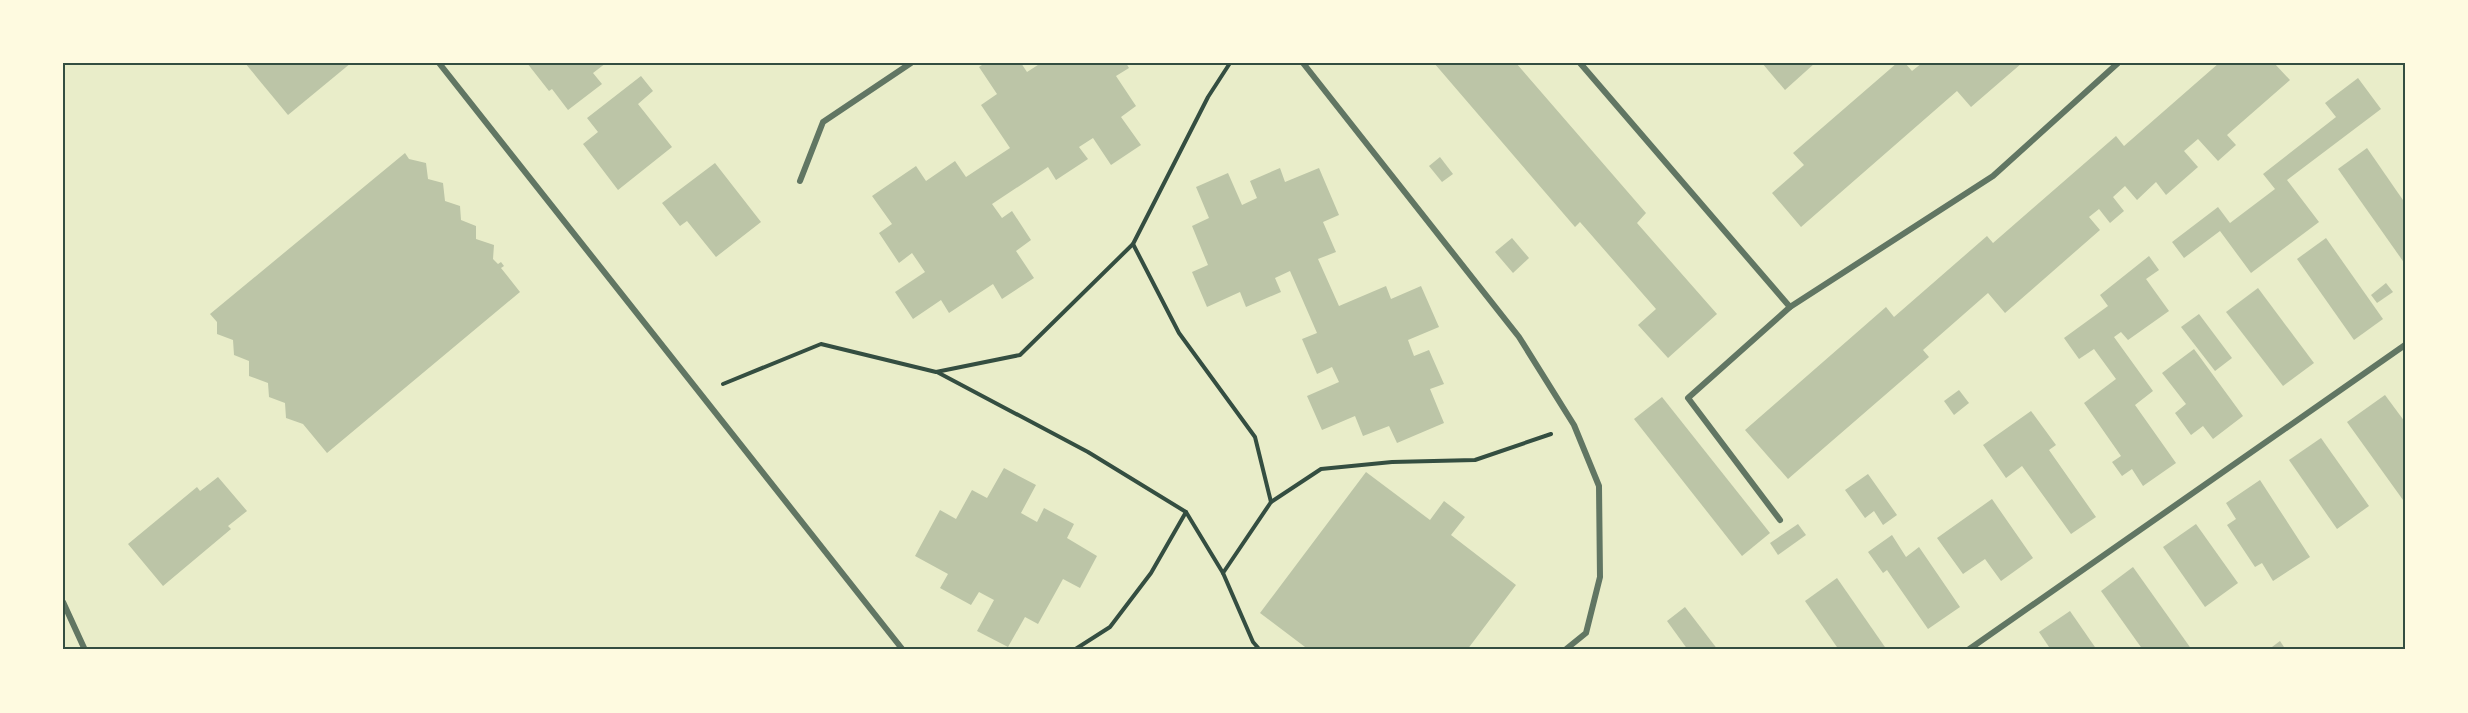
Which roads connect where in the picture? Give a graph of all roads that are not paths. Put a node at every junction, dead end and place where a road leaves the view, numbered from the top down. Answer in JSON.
{"nodes":[{"id":1,"x":439,"y":63,"type":"edge"},
{"id":2,"x":911,"y":63,"type":"edge"},
{"id":3,"x":1303,"y":63,"type":"edge"},
{"id":4,"x":1580,"y":63,"type":"edge"},
{"id":5,"x":2118,"y":63,"type":"edge"},
{"id":6,"x":800,"y":181,"type":"dead end"},
{"id":7,"x":1790,"y":308,"type":"junction"},
{"id":8,"x":2405,"y":345,"type":"edge"},
{"id":9,"x":1779,"y":520,"type":"dead end"},
{"id":10,"x":63,"y":602,"type":"edge"},
{"id":11,"x":84,"y":650,"type":"edge"},
{"id":12,"x":903,"y":650,"type":"edge"},
{"id":13,"x":1565,"y":650,"type":"edge"},
{"id":14,"x":1968,"y":650,"type":"edge"}],
"edges":[{"from":1,"to":12,"type":"street"},
{"from":2,"to":6,"type":"street"},
{"from":3,"to":13,"type":"street"},
{"from":4,"to":7,"type":"street"},
{"from":5,"to":7,"type":"street"},
{"from":7,"to":9,"type":"street"},
{"from":8,"to":14,"type":"street"},
{"from":10,"to":11,"type":"street"}]}
